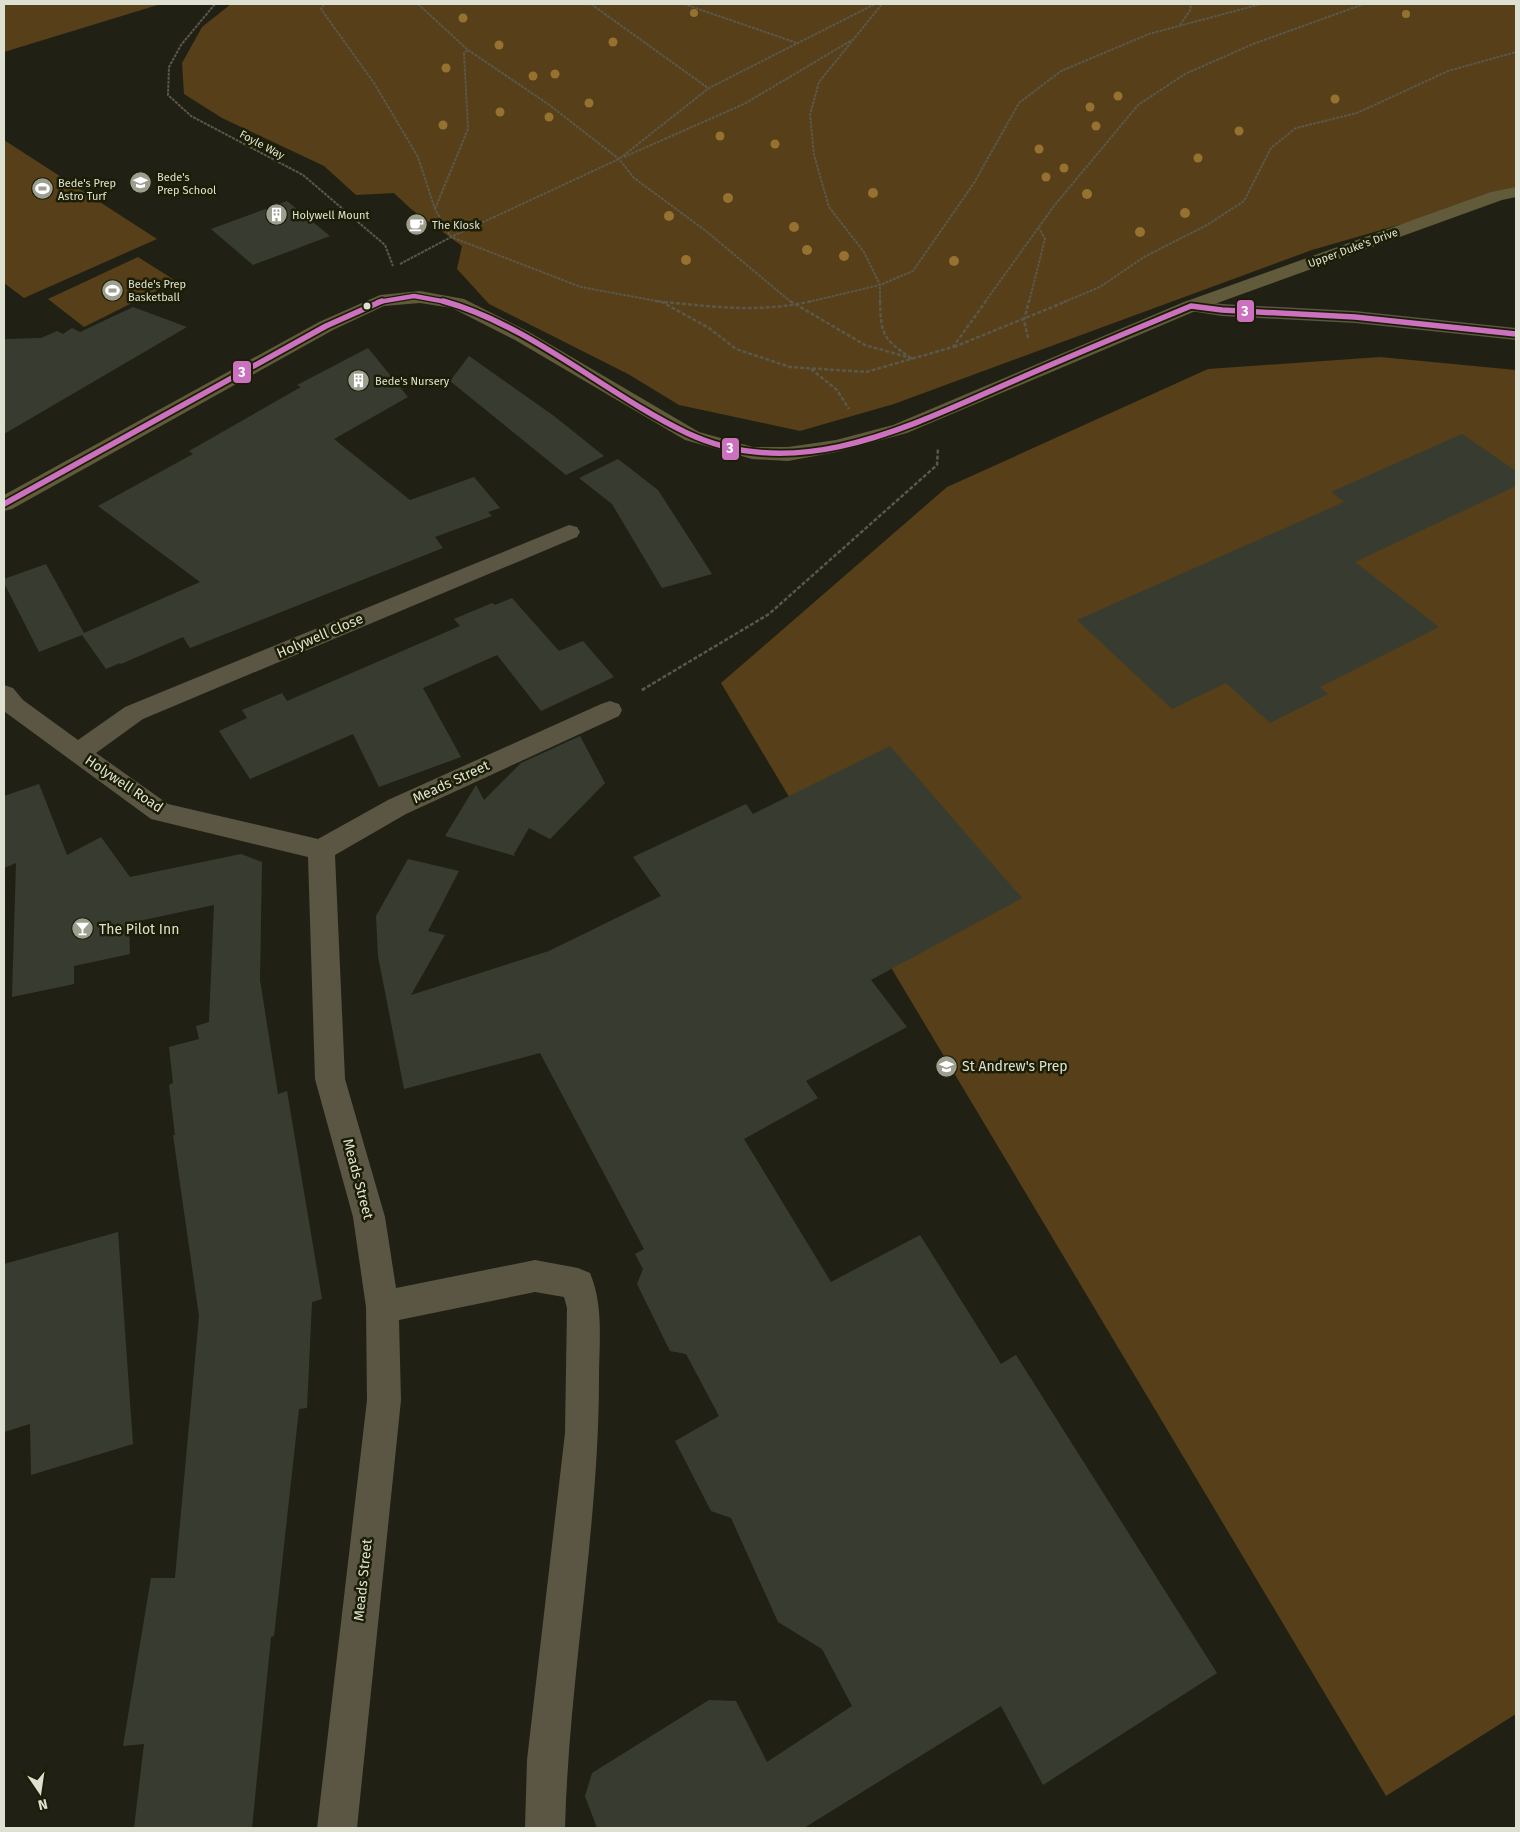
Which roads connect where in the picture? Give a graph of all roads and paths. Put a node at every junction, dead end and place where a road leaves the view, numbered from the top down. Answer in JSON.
{"nodes":[{"id":1,"x":215,"y":4,"type":"edge"},
{"id":2,"x":324,"y":4,"type":"edge"},
{"id":3,"x":418,"y":4,"type":"edge"},
{"id":4,"x":591,"y":4,"type":"edge"},
{"id":5,"x":684,"y":4,"type":"edge"},
{"id":6,"x":875,"y":4,"type":"edge"},
{"id":7,"x":882,"y":4,"type":"edge"},
{"id":8,"x":1190,"y":4,"type":"edge"},
{"id":9,"x":1262,"y":4,"type":"edge"},
{"id":10,"x":1364,"y":4,"type":"edge"},
{"id":11,"x":1179,"y":26,"type":"junction"},
{"id":12,"x":854,"y":39,"type":"junction"},
{"id":13,"x":798,"y":43,"type":"junction"},
{"id":14,"x":468,"y":50,"type":"junction"},
{"id":15,"x":1516,"y":52,"type":"edge"},
{"id":16,"x":709,"y":88,"type":"junction"},
{"id":17,"x":619,"y":159,"type":"junction"},
{"id":18,"x":1516,"y":192,"type":"edge"},
{"id":19,"x":435,"y":209,"type":"junction"},
{"id":20,"x":1039,"y":228,"type":"junction"},
{"id":21,"x":451,"y":236,"type":"junction"},
{"id":22,"x":880,"y":285,"type":"junction"},
{"id":23,"x":662,"y":302,"type":"junction"},
{"id":24,"x":795,"y":305,"type":"junction"},
{"id":25,"x":1191,"y":306,"type":"junction"},
{"id":26,"x":1024,"y":320,"type":"junction"},
{"id":27,"x":1516,"y":334,"type":"edge"},
{"id":28,"x":953,"y":347,"type":"junction"},
{"id":29,"x":914,"y":360,"type":"junction"},
{"id":30,"x":811,"y":368,"type":"junction"},
{"id":31,"x":838,"y":390,"type":"dead end"},
{"id":32,"x":941,"y":410,"type":"junction"},
{"id":33,"x":4,"y":504,"type":"edge"},
{"id":34,"x":569,"y":532,"type":"dead end"},
{"id":35,"x":7,"y":704,"type":"edge"},
{"id":36,"x":610,"y":710,"type":"joint"},
{"id":37,"x":78,"y":752,"type":"junction"},
{"id":38,"x":321,"y":850,"type":"junction"},
{"id":39,"x":382,"y":1307,"type":"junction"},
{"id":40,"x":337,"y":1828,"type":"edge"},
{"id":41,"x":545,"y":1828,"type":"edge"}],
"edges":[{"from":1,"to":21,"type":"path","name":"Foyle Way"},
{"from":2,"to":19,"type":"path"},
{"from":3,"to":14,"type":"path"},
{"from":4,"to":16,"type":"path"},
{"from":5,"to":13,"type":"path"},
{"from":6,"to":13,"type":"path"},
{"from":7,"to":12,"type":"path"},
{"from":8,"to":11,"type":"path"},
{"from":9,"to":11,"type":"path"},
{"from":10,"to":20,"type":"path"},
{"from":11,"to":22,"type":"path"},
{"from":12,"to":17,"type":"path"},
{"from":12,"to":22,"type":"path"},
{"from":13,"to":16,"type":"path"},
{"from":14,"to":17,"type":"path"},
{"from":14,"to":19,"type":"path"},
{"from":15,"to":26,"type":"path"},
{"from":16,"to":17,"type":"path"},
{"from":17,"to":21,"type":"path"},
{"from":17,"to":24,"type":"path"},
{"from":18,"to":25,"type":"main road","name":"Upper Duke's Drive"},
{"from":19,"to":21,"type":"path"},
{"from":20,"to":26,"type":"path"},
{"from":20,"to":28,"type":"path"},
{"from":21,"to":23,"type":"path"},
{"from":22,"to":24,"type":"path"},
{"from":22,"to":29,"type":"path"},
{"from":23,"to":24,"type":"path"},
{"from":23,"to":30,"type":"path"},
{"from":24,"to":29,"type":"path"},
{"from":25,"to":27,"type":"street"},
{"from":25,"to":32,"type":"main road","name":"Upper Duke's Drive"},
{"from":26,"to":28,"type":"path"},
{"from":28,"to":29,"type":"path"},
{"from":29,"to":30,"type":"path"},
{"from":30,"to":31,"type":"path"},
{"from":32,"to":33,"type":"main road","name":"Upper Duke's Drive"},
{"from":32,"to":36,"type":"path"},
{"from":34,"to":37,"type":"street","name":"Holywell Close"},
{"from":35,"to":37,"type":"street","name":"Holywell Road"},
{"from":36,"to":38,"type":"street","name":"Meads Street"},
{"from":37,"to":38,"type":"street","name":"Holywell Road"},
{"from":38,"to":39,"type":"street","name":"Meads Street"},
{"from":39,"to":40,"type":"street","name":"Meads Street"},
{"from":39,"to":41,"type":"street"}]}
